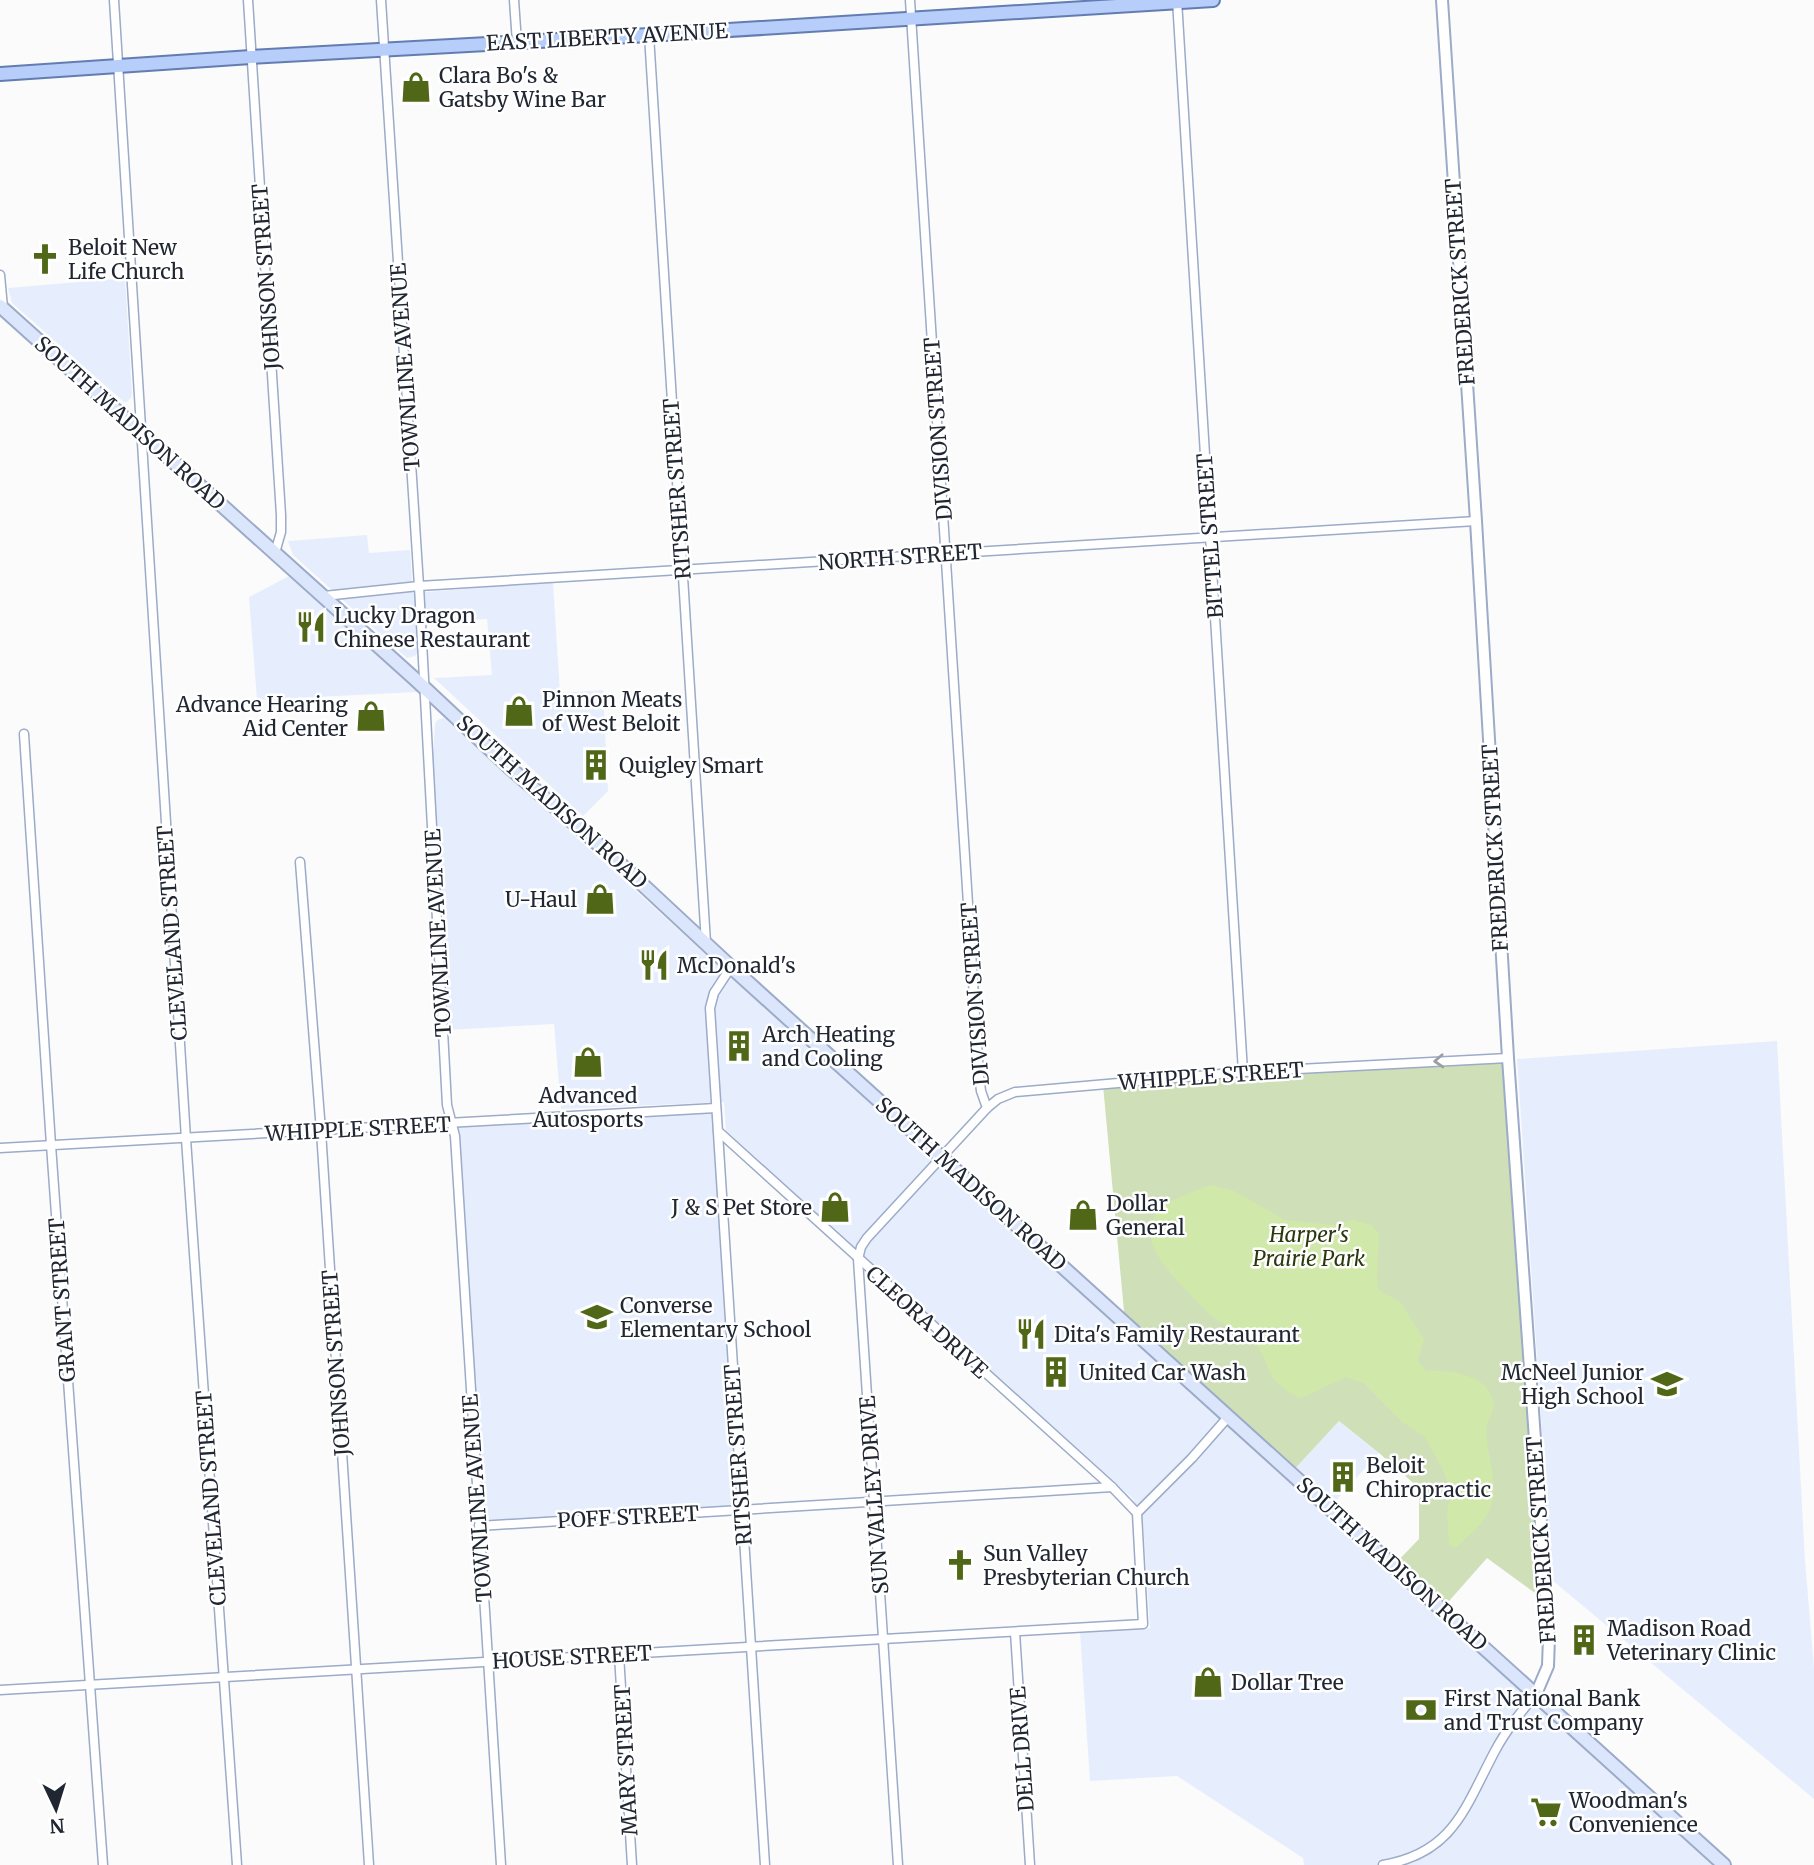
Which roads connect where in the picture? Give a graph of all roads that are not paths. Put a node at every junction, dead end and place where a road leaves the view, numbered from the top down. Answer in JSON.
{"nodes":[{"id":1,"x":114,"y":0,"type":"edge"},
{"id":2,"x":248,"y":0,"type":"edge"},
{"id":3,"x":381,"y":0,"type":"edge"},
{"id":4,"x":514,"y":0,"type":"edge"},
{"id":5,"x":910,"y":0,"type":"edge"},
{"id":6,"x":1213,"y":0,"type":"edge"},
{"id":7,"x":1442,"y":0,"type":"edge"},
{"id":8,"x":1177,"y":1,"type":"edge"},
{"id":9,"x":911,"y":19,"type":"junction"},
{"id":10,"x":649,"y":35,"type":"junction"},
{"id":11,"x":517,"y":43,"type":"junction"},
{"id":12,"x":385,"y":51,"type":"junction"},
{"id":13,"x":251,"y":57,"type":"junction"},
{"id":14,"x":118,"y":66,"type":"junction"},
{"id":15,"x":0,"y":74,"type":"edge"},
{"id":16,"x":0,"y":275,"type":"edge"},
{"id":17,"x":1,"y":307,"type":"edge"},
{"id":18,"x":139,"y":431,"type":"junction"},
{"id":19,"x":1476,"y":521,"type":"junction"},
{"id":20,"x":1210,"y":537,"type":"junction"},
{"id":21,"x":275,"y":552,"type":"junction"},
{"id":22,"x":946,"y":554,"type":"junction"},
{"id":23,"x":682,"y":570,"type":"junction"},
{"id":24,"x":419,"y":586,"type":"junction"},
{"id":25,"x":324,"y":596,"type":"junction"},
{"id":26,"x":424,"y":688,"type":"junction"},
{"id":27,"x":24,"y":734,"type":"dead end"},
{"id":28,"x":300,"y":862,"type":"dead end"},
{"id":29,"x":706,"y":943,"type":"junction"},
{"id":30,"x":731,"y":967,"type":"junction"},
{"id":31,"x":1507,"y":1058,"type":"junction"},
{"id":32,"x":1243,"y":1072,"type":"junction"},
{"id":33,"x":716,"y":1108,"type":"junction"},
{"id":34,"x":988,"y":1108,"type":"junction"},
{"id":35,"x":452,"y":1123,"type":"junction"},
{"id":36,"x":321,"y":1131,"type":"junction"},
{"id":37,"x":718,"y":1131,"type":"junction"},
{"id":38,"x":186,"y":1139,"type":"junction"},
{"id":39,"x":51,"y":1145,"type":"junction"},
{"id":40,"x":0,"y":1148,"type":"edge"},
{"id":41,"x":942,"y":1158,"type":"junction"},
{"id":42,"x":858,"y":1259,"type":"junction"},
{"id":43,"x":1229,"y":1416,"type":"junction"},
{"id":44,"x":1112,"y":1488,"type":"junction"},
{"id":45,"x":874,"y":1502,"type":"junction"},
{"id":46,"x":742,"y":1510,"type":"junction"},
{"id":47,"x":1137,"y":1513,"type":"junction"},
{"id":48,"x":479,"y":1526,"type":"junction"},
{"id":49,"x":1015,"y":1632,"type":"junction"},
{"id":50,"x":885,"y":1639,"type":"junction"},
{"id":51,"x":751,"y":1647,"type":"junction"},
{"id":52,"x":620,"y":1655,"type":"junction"},
{"id":53,"x":488,"y":1662,"type":"junction"},
{"id":54,"x":355,"y":1670,"type":"junction"},
{"id":55,"x":223,"y":1678,"type":"junction"},
{"id":56,"x":91,"y":1685,"type":"junction"},
{"id":57,"x":0,"y":1690,"type":"edge"},
{"id":58,"x":1536,"y":1693,"type":"junction"},
{"id":59,"x":103,"y":1865,"type":"edge"},
{"id":60,"x":237,"y":1865,"type":"edge"},
{"id":61,"x":369,"y":1865,"type":"edge"},
{"id":62,"x":501,"y":1865,"type":"edge"},
{"id":63,"x":632,"y":1865,"type":"edge"},
{"id":64,"x":765,"y":1865,"type":"edge"},
{"id":65,"x":898,"y":1865,"type":"edge"},
{"id":66,"x":1030,"y":1865,"type":"edge"},
{"id":67,"x":1382,"y":1865,"type":"edge"},
{"id":68,"x":1724,"y":1865,"type":"edge"}],
"edges":[{"from":1,"to":14,"type":"street","name":"CLEVELAND STREET"},
{"from":2,"to":13,"type":"street","name":"JOHNSON STREET"},
{"from":3,"to":12,"type":"street","name":"TOWNLINE AVENUE"},
{"from":4,"to":11,"type":"street"},
{"from":5,"to":9,"type":"street","name":"DIVISION STREET"},
{"from":6,"to":8,"type":"main road","name":"EAST LIBERTY AVENUE"},
{"from":7,"to":19,"type":"street","name":"FREDERICK STREET"},
{"from":8,"to":9,"type":"main road","name":"EAST LIBERTY AVENUE"},
{"from":8,"to":20,"type":"street","name":"BITTEL STREET"},
{"from":9,"to":10,"type":"main road","name":"EAST LIBERTY AVENUE"},
{"from":9,"to":22,"type":"street","name":"DIVISION STREET"},
{"from":10,"to":11,"type":"main road","name":"EAST LIBERTY AVENUE"},
{"from":10,"to":23,"type":"street","name":"RITSHER STREET"},
{"from":11,"to":12,"type":"main road","name":"EAST LIBERTY AVENUE"},
{"from":12,"to":13,"type":"main road","name":"EAST LIBERTY AVENUE"},
{"from":12,"to":24,"type":"street","name":"TOWNLINE AVENUE"},
{"from":13,"to":14,"type":"main road","name":"EAST LIBERTY AVENUE"},
{"from":13,"to":21,"type":"street","name":"JOHNSON STREET"},
{"from":14,"to":15,"type":"main road","name":"EAST LIBERTY AVENUE"},
{"from":14,"to":18,"type":"street","name":"CLEVELAND STREET"},
{"from":16,"to":17,"type":"street"},
{"from":17,"to":18,"type":"main road","name":"SOUTH MADISON ROAD"},
{"from":18,"to":21,"type":"main road","name":"SOUTH MADISON ROAD"},
{"from":18,"to":38,"type":"street","name":"CLEVELAND STREET"},
{"from":19,"to":20,"type":"street","name":"NORTH STREET"},
{"from":19,"to":31,"type":"street","name":"FREDERICK STREET"},
{"from":20,"to":22,"type":"street","name":"NORTH STREET"},
{"from":20,"to":32,"type":"street","name":"BITTEL STREET"},
{"from":21,"to":25,"type":"main road","name":"SOUTH MADISON ROAD"},
{"from":22,"to":23,"type":"street","name":"NORTH STREET"},
{"from":22,"to":34,"type":"street","name":"DIVISION STREET"},
{"from":23,"to":24,"type":"street","name":"NORTH STREET"},
{"from":23,"to":29,"type":"street","name":"RITSHER STREET"},
{"from":24,"to":25,"type":"street","name":"NORTH STREET"},
{"from":24,"to":26,"type":"street","name":"TOWNLINE AVENUE"},
{"from":25,"to":26,"type":"main road","name":"SOUTH MADISON ROAD"},
{"from":26,"to":29,"type":"main road","name":"SOUTH MADISON ROAD"},
{"from":26,"to":35,"type":"street","name":"TOWNLINE AVENUE"},
{"from":27,"to":39,"type":"street","name":"GRANT STREET"},
{"from":28,"to":36,"type":"street","name":"JOHNSON STREET"},
{"from":29,"to":30,"type":"main road","name":"SOUTH MADISON ROAD"},
{"from":30,"to":33,"type":"street","name":"RITSHER STREET"},
{"from":30,"to":41,"type":"main road","name":"SOUTH MADISON ROAD"},
{"from":31,"to":32,"type":"street","name":"WHIPPLE STREET","one_way":true},
{"from":31,"to":58,"type":"street","name":"FREDERICK STREET"},
{"from":32,"to":34,"type":"street","name":"WHIPPLE STREET"},
{"from":33,"to":35,"type":"street","name":"WHIPPLE STREET"},
{"from":33,"to":37,"type":"street","name":"RITSHER STREET"},
{"from":34,"to":41,"type":"street","name":"WHIPPLE STREET"},
{"from":35,"to":36,"type":"street","name":"WHIPPLE STREET"},
{"from":35,"to":48,"type":"street","name":"TOWNLINE AVENUE"},
{"from":36,"to":38,"type":"street","name":"WHIPPLE STREET"},
{"from":36,"to":54,"type":"street","name":"JOHNSON STREET"},
{"from":37,"to":42,"type":"street","name":"CLEORA DRIVE"},
{"from":37,"to":46,"type":"street","name":"RITSHER STREET"},
{"from":38,"to":39,"type":"street","name":"WHIPPLE STREET"},
{"from":38,"to":55,"type":"street","name":"CLEVELAND STREET"},
{"from":39,"to":40,"type":"street","name":"WHIPPLE STREET"},
{"from":39,"to":56,"type":"street","name":"GRANT STREET"},
{"from":41,"to":42,"type":"street"},
{"from":41,"to":43,"type":"main road","name":"SOUTH MADISON ROAD"},
{"from":42,"to":44,"type":"street","name":"CLEORA DRIVE"},
{"from":42,"to":45,"type":"street","name":"SUN VALLEY DRIVE"},
{"from":43,"to":47,"type":"street"},
{"from":43,"to":58,"type":"main road","name":"SOUTH MADISON ROAD"},
{"from":44,"to":45,"type":"street","name":"POFF STREET"},
{"from":44,"to":47,"type":"street","name":"CLEORA DRIVE"},
{"from":45,"to":46,"type":"street","name":"POFF STREET"},
{"from":45,"to":50,"type":"street","name":"SUN VALLEY DRIVE"},
{"from":46,"to":48,"type":"street","name":"POFF STREET"},
{"from":46,"to":51,"type":"street","name":"RITSHER STREET"},
{"from":47,"to":49,"type":"street","name":"HOUSE STREET"},
{"from":48,"to":53,"type":"street","name":"TOWNLINE AVENUE"},
{"from":49,"to":50,"type":"street","name":"HOUSE STREET"},
{"from":49,"to":66,"type":"street","name":"DELL DRIVE"},
{"from":50,"to":51,"type":"street","name":"HOUSE STREET"},
{"from":50,"to":65,"type":"street","name":"SUN VALLEY DRIVE"},
{"from":51,"to":52,"type":"street","name":"HOUSE STREET"},
{"from":51,"to":64,"type":"street","name":"RITSHER STREET"},
{"from":52,"to":53,"type":"street","name":"HOUSE STREET"},
{"from":52,"to":63,"type":"street","name":"MARY STREET"},
{"from":53,"to":54,"type":"street","name":"HOUSE STREET"},
{"from":53,"to":62,"type":"street","name":"TOWNLINE AVENUE"},
{"from":54,"to":55,"type":"street","name":"HOUSE STREET"},
{"from":54,"to":61,"type":"street","name":"JOHNSON STREET"},
{"from":55,"to":56,"type":"street","name":"HOUSE STREET"},
{"from":55,"to":60,"type":"street","name":"CLEVELAND STREET"},
{"from":56,"to":57,"type":"street","name":"HOUSE STREET"},
{"from":56,"to":59,"type":"street","name":"GRANT STREET"},
{"from":58,"to":67,"type":"street"},
{"from":58,"to":68,"type":"main road","name":"SOUTH MADISON ROAD"}]}
